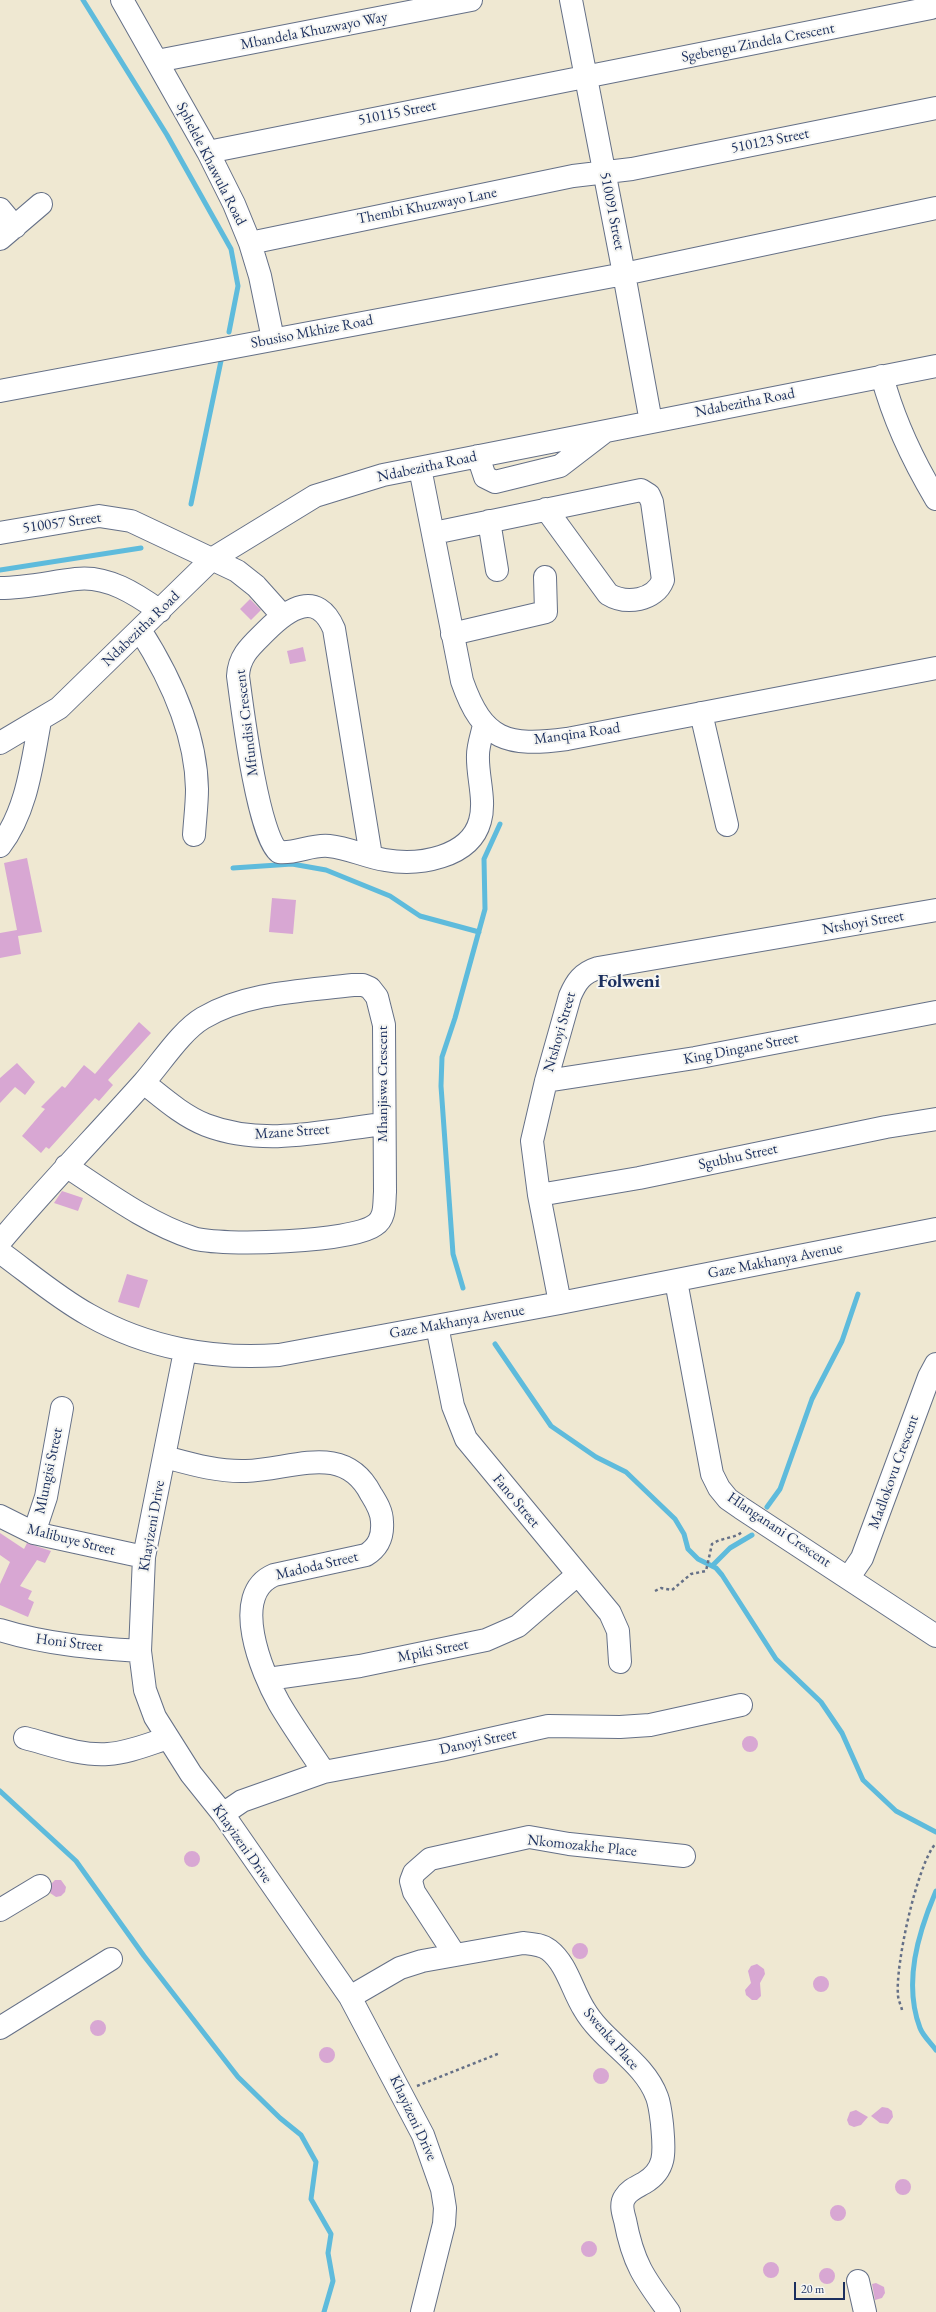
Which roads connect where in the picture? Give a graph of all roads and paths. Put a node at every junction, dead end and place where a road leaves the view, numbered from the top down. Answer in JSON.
{"nodes":[{"id":1,"x":122,"y":0,"type":"edge"},
{"id":2,"x":471,"y":0,"type":"edge"},
{"id":3,"x":571,"y":0,"type":"edge"},
{"id":4,"x":931,"y":8,"type":"dead end"},
{"id":5,"x":157,"y":61,"type":"junction"},
{"id":6,"x":586,"y":78,"type":"junction"},
{"id":7,"x":936,"y":108,"type":"edge"},
{"id":8,"x":208,"y":152,"type":"junction"},
{"id":9,"x":604,"y":172,"type":"junction"},
{"id":10,"x":41,"y":204,"type":"dead end"},
{"id":11,"x":936,"y":208,"type":"edge"},
{"id":12,"x":0,"y":209,"type":"edge"},
{"id":13,"x":7,"y":233,"type":"edge"},
{"id":14,"x":250,"y":243,"type":"junction"},
{"id":15,"x":624,"y":274,"type":"junction"},
{"id":16,"x":273,"y":339,"type":"junction"},
{"id":17,"x":936,"y":366,"type":"edge"},
{"id":18,"x":882,"y":376,"type":"junction"},
{"id":19,"x":0,"y":391,"type":"edge"},
{"id":20,"x":651,"y":422,"type":"junction"},
{"id":21,"x":420,"y":468,"type":"junction"},
{"id":22,"x":936,"y":499,"type":"edge"},
{"id":23,"x":546,"y":509,"type":"junction"},
{"id":24,"x":489,"y":521,"type":"junction"},
{"id":25,"x":0,"y":533,"type":"edge"},
{"id":26,"x":434,"y":533,"type":"junction"},
{"id":27,"x":212,"y":559,"type":"junction"},
{"id":28,"x":497,"y":570,"type":"dead end"},
{"id":29,"x":545,"y":577,"type":"dead end"},
{"id":30,"x":0,"y":588,"type":"edge"},
{"id":31,"x":160,"y":611,"type":"junction"},
{"id":32,"x":282,"y":615,"type":"junction"},
{"id":33,"x":140,"y":630,"type":"junction"},
{"id":34,"x":452,"y":634,"type":"junction"},
{"id":35,"x":936,"y":668,"type":"edge"},
{"id":36,"x":701,"y":713,"type":"junction"},
{"id":37,"x":40,"y":721,"type":"junction"},
{"id":38,"x":484,"y":725,"type":"junction"},
{"id":39,"x":0,"y":743,"type":"edge"},
{"id":40,"x":727,"y":824,"type":"dead end"},
{"id":41,"x":194,"y":835,"type":"dead end"},
{"id":42,"x":0,"y":846,"type":"edge"},
{"id":43,"x":371,"y":856,"type":"junction"},
{"id":44,"x":936,"y":910,"type":"edge"},
{"id":45,"x":936,"y":1012,"type":"edge"},
{"id":46,"x":546,"y":1081,"type":"junction"},
{"id":47,"x":144,"y":1083,"type":"junction"},
{"id":48,"x":936,"y":1119,"type":"edge"},
{"id":49,"x":383,"y":1124,"type":"junction"},
{"id":50,"x":66,"y":1166,"type":"junction"},
{"id":51,"x":539,"y":1194,"type":"junction"},
{"id":52,"x":936,"y":1229,"type":"edge"},
{"id":53,"x":0,"y":1242,"type":"edge"},
{"id":54,"x":0,"y":1252,"type":"edge"},
{"id":55,"x":676,"y":1281,"type":"junction"},
{"id":56,"x":560,"y":1303,"type":"junction"},
{"id":57,"x":437,"y":1326,"type":"junction"},
{"id":58,"x":185,"y":1351,"type":"junction"},
{"id":59,"x":936,"y":1364,"type":"edge"},
{"id":60,"x":62,"y":1408,"type":"dead end"},
{"id":61,"x":165,"y":1457,"type":"junction"},
{"id":62,"x":0,"y":1516,"type":"edge"},
{"id":63,"x":754,"y":1516,"type":"junction"},
{"id":64,"x":34,"y":1533,"type":"junction"},
{"id":65,"x":144,"y":1557,"type":"junction"},
{"id":66,"x":577,"y":1575,"type":"junction"},
{"id":67,"x":849,"y":1577,"type":"junction"},
{"id":68,"x":655,"y":1591,"type":"dead end"},
{"id":69,"x":0,"y":1630,"type":"edge"},
{"id":70,"x":936,"y":1636,"type":"edge"},
{"id":71,"x":140,"y":1651,"type":"junction"},
{"id":72,"x":620,"y":1662,"type":"dead end"},
{"id":73,"x":268,"y":1679,"type":"junction"},
{"id":74,"x":741,"y":1705,"type":"dead end"},
{"id":75,"x":25,"y":1738,"type":"dead end"},
{"id":76,"x":168,"y":1738,"type":"junction"},
{"id":77,"x":324,"y":1772,"type":"junction"},
{"id":78,"x":223,"y":1814,"type":"junction"},
{"id":79,"x":936,"y":1843,"type":"edge"},
{"id":80,"x":684,"y":1856,"type":"dead end"},
{"id":81,"x":40,"y":1886,"type":"dead end"},
{"id":82,"x":0,"y":1910,"type":"edge"},
{"id":83,"x":455,"y":1955,"type":"junction"},
{"id":84,"x":111,"y":1960,"type":"dead end"},
{"id":85,"x":350,"y":1997,"type":"junction"},
{"id":86,"x":902,"y":2010,"type":"dead end"},
{"id":87,"x":0,"y":2028,"type":"edge"},
{"id":88,"x":500,"y":2053,"type":"dead end"},
{"id":89,"x":402,"y":2092,"type":"junction"},
{"id":90,"x":858,"y":2281,"type":"dead end"},
{"id":91,"x":422,"y":2312,"type":"edge"},
{"id":92,"x":668,"y":2312,"type":"edge"},
{"id":93,"x":864,"y":2312,"type":"edge"}],
"edges":[{"from":1,"to":5,"type":"street","name":"Sphelele Khawula Road"},
{"from":2,"to":5,"type":"street","name":"Mbandela Khuzwayo Way"},
{"from":3,"to":6,"type":"street","name":"510091 Street"},
{"from":4,"to":6,"type":"street","name":"Sgebengu Zindela Crescent"},
{"from":5,"to":8,"type":"street","name":"Sphelele Khawula Road"},
{"from":6,"to":8,"type":"street","name":"510115 Street"},
{"from":6,"to":9,"type":"street","name":"510091 Street"},
{"from":7,"to":9,"type":"street","name":"510123 Street"},
{"from":8,"to":14,"type":"street","name":"Sphelele Khawula Road"},
{"from":9,"to":14,"type":"street","name":"Thembi Khuzwayo Lane"},
{"from":9,"to":15,"type":"street","name":"510091 Street"},
{"from":10,"to":13,"type":"street"},
{"from":11,"to":15,"type":"street"},
{"from":12,"to":13,"type":"street"},
{"from":14,"to":16,"type":"street","name":"Sphelele Khawula Road"},
{"from":15,"to":16,"type":"street","name":"Sbusiso Mkhize Road"},
{"from":15,"to":20,"type":"street","name":"510091 Street"},
{"from":16,"to":19,"type":"street","name":"Sbusiso Mkhize Road"},
{"from":17,"to":18,"type":"street","name":"Ndabezitha Road"},
{"from":18,"to":20,"type":"street","name":"Ndabezitha Road"},
{"from":18,"to":22,"type":"street"},
{"from":20,"to":21,"type":"street","name":"Ndabezitha Road"},
{"from":21,"to":26,"type":"street","name":"Manqina Road"},
{"from":21,"to":27,"type":"street","name":"Ndabezitha Road"},
{"from":23,"to":23,"type":"street"},
{"from":23,"to":24,"type":"street"},
{"from":24,"to":26,"type":"street"},
{"from":24,"to":28,"type":"street"},
{"from":25,"to":27,"type":"street","name":"510057 Street"},
{"from":26,"to":34,"type":"street","name":"Manqina Road"},
{"from":27,"to":31,"type":"street","name":"Ndabezitha Road"},
{"from":27,"to":32,"type":"street","name":"510057 Street"},
{"from":29,"to":34,"type":"street"},
{"from":30,"to":31,"type":"street"},
{"from":31,"to":33,"type":"street","name":"Ndabezitha Road"},
{"from":32,"to":43,"type":"street","name":"Mfundisi Crescent"},
{"from":32,"to":43,"type":"street","name":"Mfundisi Crescent"},
{"from":33,"to":37,"type":"street","name":"Ndabezitha Road"},
{"from":33,"to":41,"type":"street"},
{"from":34,"to":38,"type":"street","name":"Manqina Road"},
{"from":35,"to":36,"type":"street","name":"Manqina Road"},
{"from":36,"to":38,"type":"street","name":"Manqina Road"},
{"from":36,"to":40,"type":"street"},
{"from":37,"to":39,"type":"street","name":"Ndabezitha Road"},
{"from":37,"to":42,"type":"street"},
{"from":38,"to":43,"type":"street","name":"Mfundisi Crescent"},
{"from":44,"to":46,"type":"street","name":"Ntshoyi Street"},
{"from":45,"to":46,"type":"street","name":"King Dingane Street"},
{"from":46,"to":51,"type":"street","name":"Ntshoyi Street"},
{"from":47,"to":49,"type":"street","name":"Mzane Street"},
{"from":47,"to":49,"type":"street","name":"Mhanjiswa Crescent"},
{"from":47,"to":50,"type":"street","name":"Mhanjiswa Crescent"},
{"from":48,"to":51,"type":"street","name":"Sgubhu Street"},
{"from":49,"to":50,"type":"street","name":"Mhanjiswa Crescent"},
{"from":50,"to":53,"type":"street","name":"Mhanjiswa Crescent"},
{"from":51,"to":56,"type":"street","name":"Ntshoyi Street"},
{"from":52,"to":55,"type":"street","name":"Gaze Makhanya Avenue"},
{"from":54,"to":58,"type":"street","name":"Gaze Makhanya Avenue"},
{"from":55,"to":56,"type":"street","name":"Gaze Makhanya Avenue"},
{"from":55,"to":63,"type":"street","name":"Hlanganani Crescent"},
{"from":56,"to":57,"type":"street","name":"Gaze Makhanya Avenue"},
{"from":57,"to":58,"type":"street","name":"Gaze Makhanya Avenue"},
{"from":57,"to":66,"type":"street","name":"Fano Street"},
{"from":58,"to":61,"type":"street","name":"Khayizeni Drive"},
{"from":59,"to":67,"type":"street","name":"Madlokovu Crescent"},
{"from":60,"to":64,"type":"street","name":"Mlungisi Street"},
{"from":61,"to":65,"type":"street","name":"Khayizeni Drive"},
{"from":61,"to":73,"type":"street","name":"Madoda Street"},
{"from":62,"to":64,"type":"street","name":"Malibuye Street"},
{"from":63,"to":67,"type":"street","name":"Hlanganani Crescent"},
{"from":63,"to":68,"type":"path"},
{"from":64,"to":65,"type":"street","name":"Malibuye Street"},
{"from":65,"to":71,"type":"street","name":"Khayizeni Drive"},
{"from":66,"to":72,"type":"street","name":"Fano Street"},
{"from":66,"to":73,"type":"street","name":"Mpiki Street"},
{"from":67,"to":70,"type":"street","name":"Hlanganani Crescent"},
{"from":69,"to":71,"type":"street","name":"Honi Street"},
{"from":71,"to":76,"type":"street","name":"Khayizeni Drive"},
{"from":73,"to":77,"type":"street","name":"Madoda Street"},
{"from":74,"to":77,"type":"street","name":"Danoyi Street"},
{"from":75,"to":76,"type":"street"},
{"from":76,"to":78,"type":"street","name":"Khayizeni Drive"},
{"from":77,"to":78,"type":"street","name":"Danoyi Street"},
{"from":78,"to":85,"type":"street","name":"Khayizeni Drive"},
{"from":79,"to":86,"type":"path"},
{"from":80,"to":83,"type":"street","name":"Nkomozakhe Place"},
{"from":81,"to":82,"type":"street"},
{"from":83,"to":85,"type":"street","name":"Swenka Place"},
{"from":83,"to":92,"type":"street","name":"Swenka Place"},
{"from":84,"to":87,"type":"street"},
{"from":85,"to":89,"type":"street","name":"Khayizeni Drive"},
{"from":88,"to":89,"type":"path"},
{"from":89,"to":91,"type":"street","name":"Khayizeni Drive"},
{"from":90,"to":93,"type":"street"}]}
